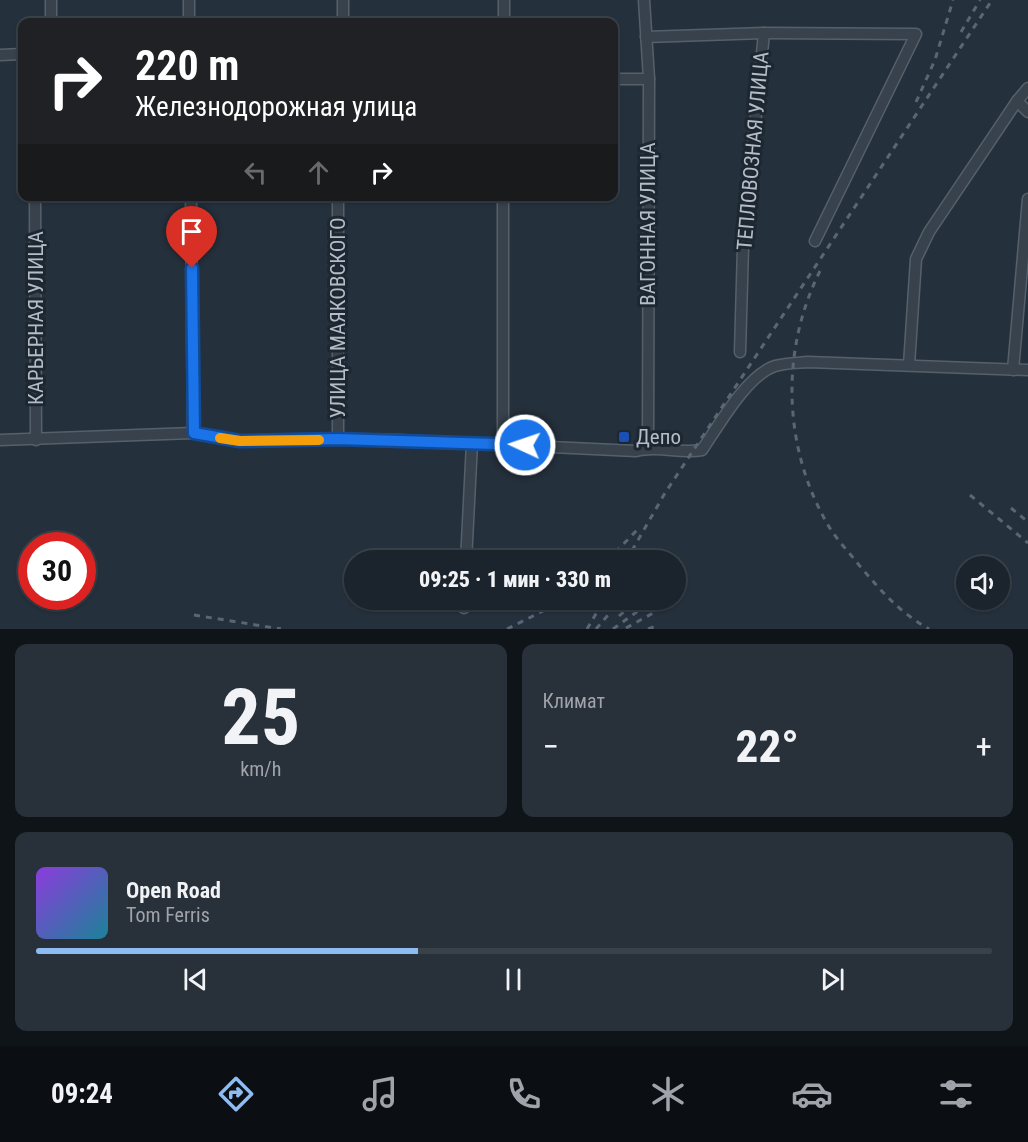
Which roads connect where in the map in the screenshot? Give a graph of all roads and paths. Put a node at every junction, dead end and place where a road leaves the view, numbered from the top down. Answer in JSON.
{"nodes":[{"id":1,"x":51,"y":0,"type":"edge"},
{"id":2,"x":189,"y":0,"type":"edge"},
{"id":3,"x":343,"y":0,"type":"edge"},
{"id":4,"x":504,"y":0,"type":"edge"},
{"id":5,"x":644,"y":0,"type":"edge"},
{"id":6,"x":51,"y":18,"type":"edge"},
{"id":7,"x":189,"y":18,"type":"edge"},
{"id":8,"x":343,"y":18,"type":"edge"},
{"id":9,"x":504,"y":18,"type":"edge"},
{"id":10,"x":764,"y":33,"type":"junction"},
{"id":11,"x":646,"y":37,"type":"junction"},
{"id":12,"x":18,"y":54,"type":"edge"},
{"id":13,"x":0,"y":55,"type":"edge"},
{"id":14,"x":618,"y":79,"type":"edge"},
{"id":15,"x":649,"y":79,"type":"junction"},
{"id":16,"x":1028,"y":88,"type":"edge"},
{"id":17,"x":1017,"y":101,"type":"junction"},
{"id":18,"x":1028,"y":112,"type":"edge"},
{"id":19,"x":1028,"y":200,"type":"edge"},
{"id":20,"x":35,"y":201,"type":"edge"},
{"id":21,"x":191,"y":201,"type":"edge"},
{"id":22,"x":338,"y":201,"type":"edge"},
{"id":23,"x":503,"y":201,"type":"edge"},
{"id":24,"x":815,"y":241,"type":"dead end"},
{"id":25,"x":740,"y":351,"type":"dead end"},
{"id":26,"x":909,"y":365,"type":"junction"},
{"id":27,"x":1013,"y":370,"type":"junction"},
{"id":28,"x":1028,"y":370,"type":"edge"},
{"id":29,"x":194,"y":433,"type":"junction"},
{"id":30,"x":338,"y":439,"type":"junction"},
{"id":31,"x":0,"y":440,"type":"edge"},
{"id":32,"x":36,"y":440,"type":"junction"},
{"id":33,"x":472,"y":443,"type":"junction"},
{"id":34,"x":502,"y":444,"type":"junction"},
{"id":35,"x":648,"y":448,"type":"junction"},
{"id":36,"x":467,"y":550,"type":"edge"}],
"edges":[{"from":1,"to":6,"type":"street"},
{"from":2,"to":7,"type":"street"},
{"from":3,"to":8,"type":"street"},
{"from":4,"to":9,"type":"street"},
{"from":5,"to":11,"type":"street","name":"ВАГОННАЯ УЛИЦА"},
{"from":10,"to":11,"type":"street","name":"ТЕПЛОВОЗНАЯ УЛИЦА"},
{"from":10,"to":24,"type":"street"},
{"from":10,"to":25,"type":"street","name":"ТЕПЛОВОЗНАЯ УЛИЦА"},
{"from":11,"to":15,"type":"street","name":"ВАГОННАЯ УЛИЦА"},
{"from":12,"to":13,"type":"street"},
{"from":14,"to":15,"type":"street"},
{"from":15,"to":35,"type":"street","name":"ВАГОННАЯ УЛИЦА"},
{"from":16,"to":17,"type":"street"},
{"from":17,"to":18,"type":"street"},
{"from":17,"to":26,"type":"street"},
{"from":19,"to":27,"type":"street"},
{"from":20,"to":32,"type":"street","name":"КАРЬЕРНАЯ УЛИЦА"},
{"from":21,"to":29,"type":"street"},
{"from":22,"to":30,"type":"street","name":"УЛИЦА МАЯКОВСКОГО"},
{"from":23,"to":34,"type":"street"},
{"from":26,"to":27,"type":"street"},
{"from":26,"to":35,"type":"street"},
{"from":27,"to":28,"type":"street"},
{"from":29,"to":30,"type":"street"},
{"from":29,"to":32,"type":"street"},
{"from":30,"to":33,"type":"street"},
{"from":31,"to":32,"type":"street"},
{"from":33,"to":34,"type":"street"},
{"from":33,"to":36,"type":"street"},
{"from":34,"to":35,"type":"street"}]}
